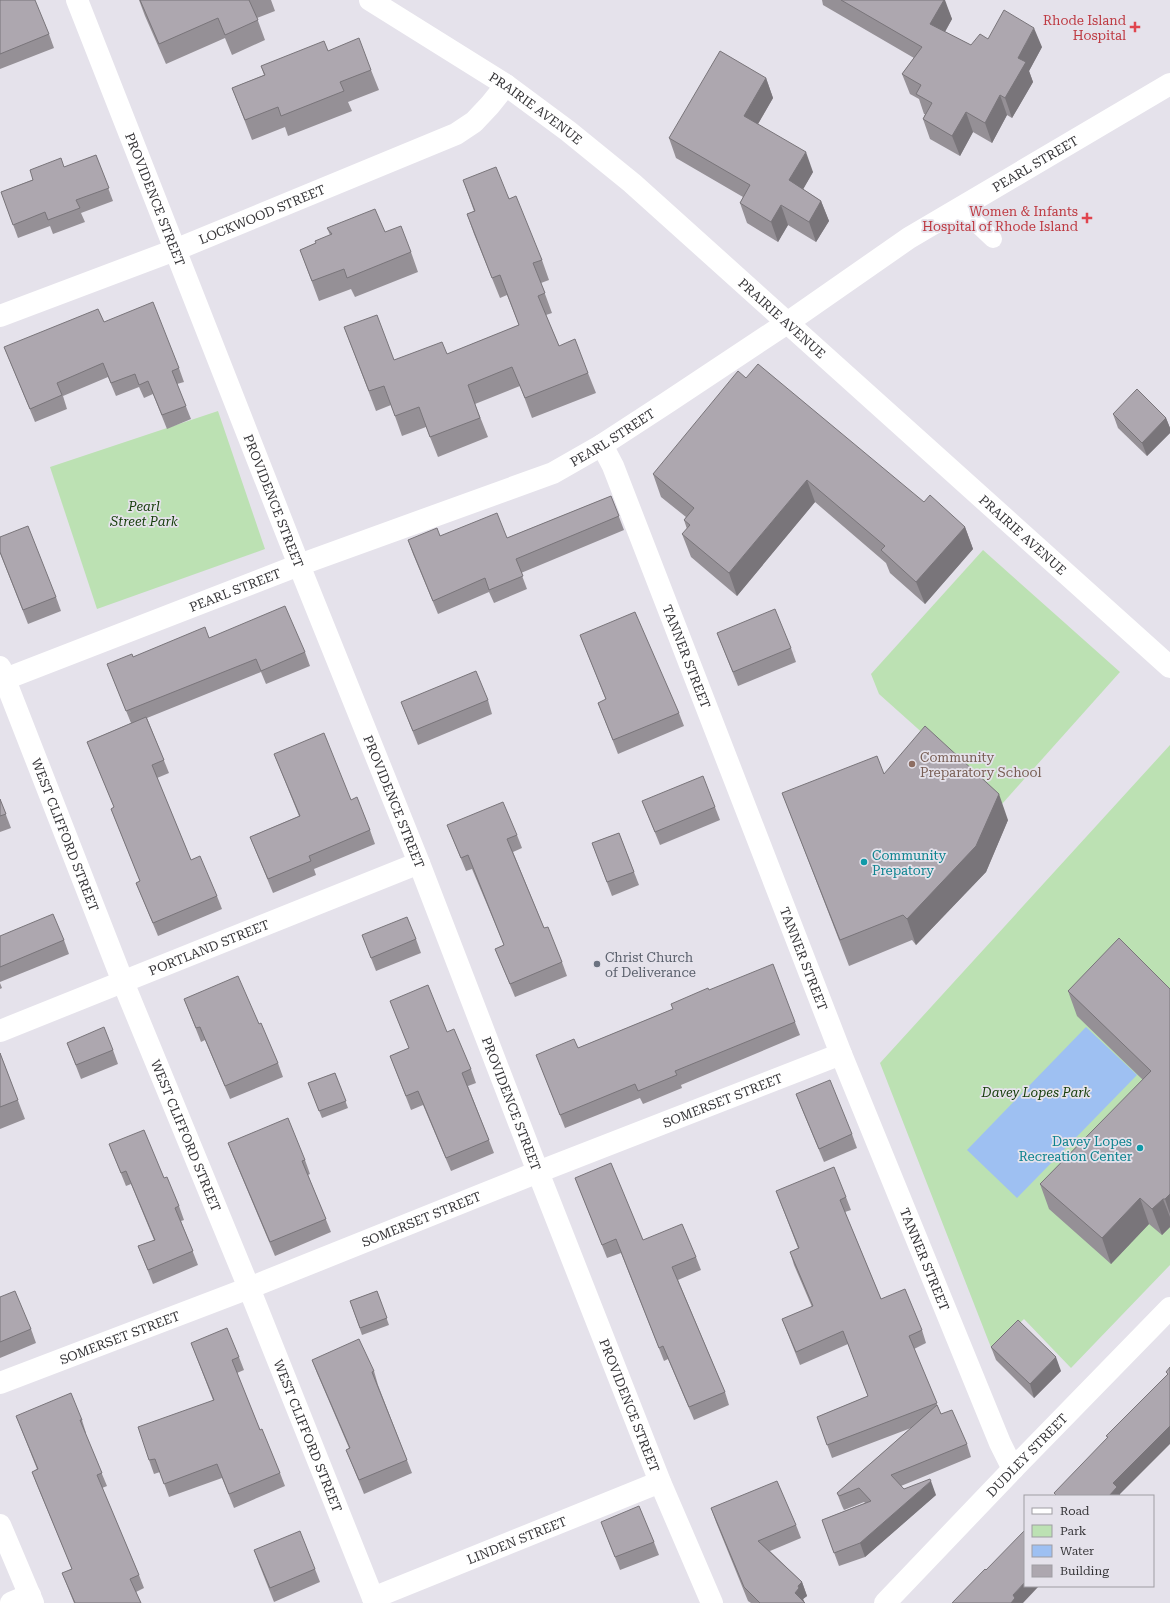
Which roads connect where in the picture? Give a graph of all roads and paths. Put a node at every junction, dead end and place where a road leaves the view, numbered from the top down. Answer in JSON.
{"nodes":[{"id":1,"x":77,"y":0,"type":"edge"},
{"id":2,"x":370,"y":0,"type":"edge"},
{"id":3,"x":1170,"y":84,"type":"edge"},
{"id":4,"x":506,"y":85,"type":"junction"},
{"id":5,"x":960,"y":208,"type":"junction"},
{"id":6,"x":994,"y":239,"type":"dead end"},
{"id":7,"x":175,"y":250,"type":"junction"},
{"id":8,"x":0,"y":316,"type":"edge"},
{"id":9,"x":787,"y":323,"type":"junction"},
{"id":10,"x":602,"y":445,"type":"junction"},
{"id":11,"x":299,"y":565,"type":"junction"},
{"id":12,"x":1170,"y":667,"type":"edge"},
{"id":13,"x":2,"y":676,"type":"edge"},
{"id":14,"x":419,"y":863,"type":"junction"},
{"id":15,"x":122,"y":982,"type":"junction"},
{"id":16,"x":0,"y":1031,"type":"edge"},
{"id":17,"x":841,"y":1054,"type":"junction"},
{"id":18,"x":538,"y":1172,"type":"junction"},
{"id":19,"x":249,"y":1288,"type":"junction"},
{"id":20,"x":1170,"y":1308,"type":"edge"},
{"id":21,"x":0,"y":1383,"type":"edge"},
{"id":22,"x":1013,"y":1469,"type":"junction"},
{"id":23,"x":660,"y":1482,"type":"junction"},
{"id":24,"x":0,"y":1525,"type":"edge"},
{"id":25,"x":24,"y":1600,"type":"edge"},
{"id":26,"x":374,"y":1600,"type":"edge"},
{"id":27,"x":712,"y":1603,"type":"edge"},
{"id":28,"x":885,"y":1603,"type":"edge"}],
"edges":[{"from":1,"to":7,"type":"street","name":"PROVIDENCE STREET"},
{"from":2,"to":4,"type":"street","name":"PRAIRIE AVENUE"},
{"from":3,"to":5,"type":"street","name":"PEARL STREET"},
{"from":4,"to":7,"type":"street","name":"LOCKWOOD STREET"},
{"from":4,"to":9,"type":"street","name":"PRAIRIE AVENUE"},
{"from":5,"to":6,"type":"lane"},
{"from":5,"to":9,"type":"street","name":"PEARL STREET"},
{"from":7,"to":8,"type":"street","name":"LOCKWOOD STREET"},
{"from":7,"to":11,"type":"street","name":"PROVIDENCE STREET"},
{"from":9,"to":10,"type":"street","name":"PEARL STREET"},
{"from":9,"to":12,"type":"street","name":"PRAIRIE AVENUE"},
{"from":10,"to":11,"type":"street","name":"PEARL STREET"},
{"from":10,"to":17,"type":"street","name":"TANNER STREET"},
{"from":11,"to":13,"type":"street","name":"PEARL STREET"},
{"from":11,"to":14,"type":"street","name":"PROVIDENCE STREET"},
{"from":13,"to":15,"type":"street","name":"WEST CLIFFORD STREET"},
{"from":14,"to":15,"type":"street","name":"PORTLAND STREET"},
{"from":14,"to":18,"type":"street","name":"PROVIDENCE STREET"},
{"from":15,"to":16,"type":"street","name":"PORTLAND STREET"},
{"from":15,"to":19,"type":"street","name":"WEST CLIFFORD STREET"},
{"from":17,"to":18,"type":"street","name":"SOMERSET STREET"},
{"from":17,"to":22,"type":"street","name":"TANNER STREET"},
{"from":18,"to":19,"type":"street","name":"SOMERSET STREET"},
{"from":18,"to":23,"type":"street","name":"PROVIDENCE STREET"},
{"from":19,"to":21,"type":"street","name":"SOMERSET STREET"},
{"from":19,"to":26,"type":"street","name":"WEST CLIFFORD STREET"},
{"from":20,"to":22,"type":"street","name":"DUDLEY STREET"},
{"from":22,"to":28,"type":"street","name":"DUDLEY STREET"},
{"from":23,"to":26,"type":"street","name":"LINDEN STREET"},
{"from":23,"to":27,"type":"street","name":"PROVIDENCE STREET"},
{"from":24,"to":25,"type":"street"}]}
